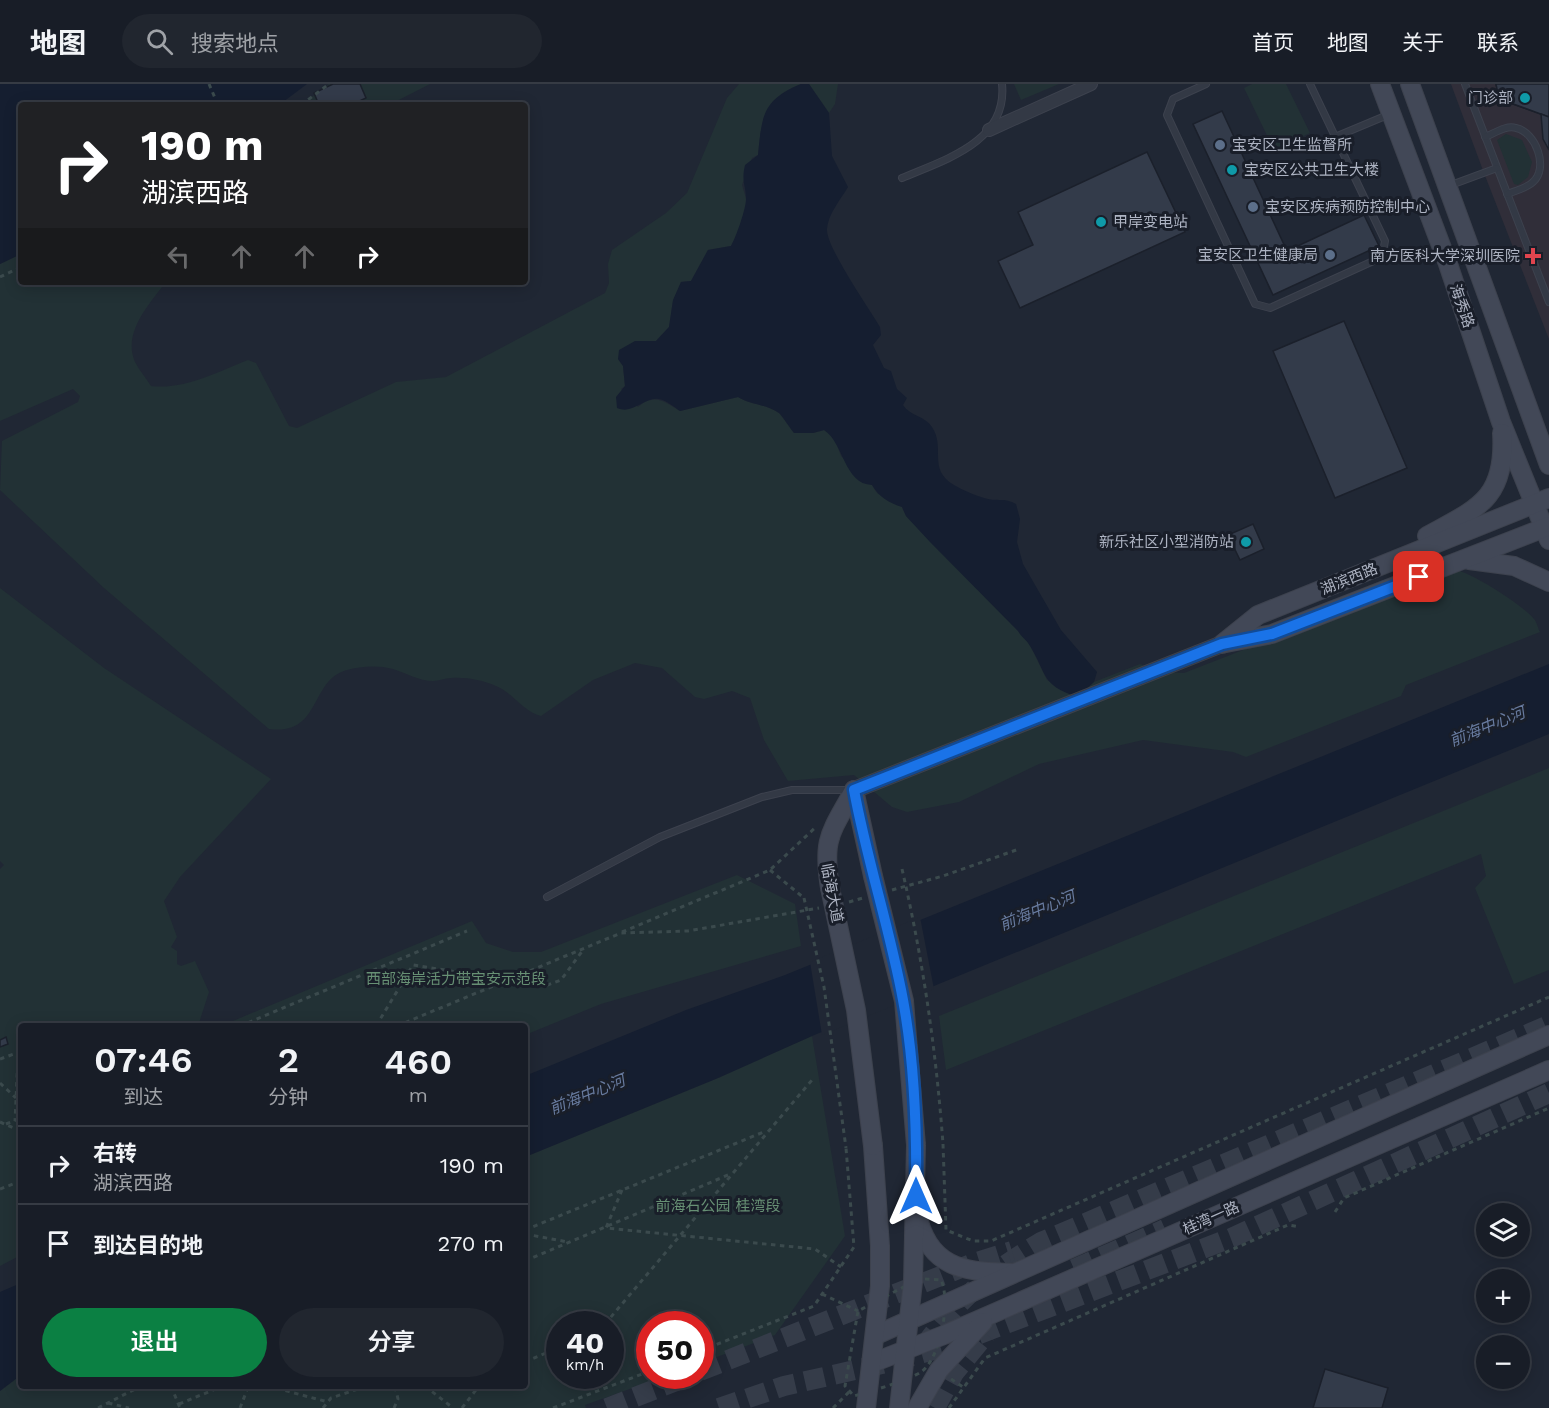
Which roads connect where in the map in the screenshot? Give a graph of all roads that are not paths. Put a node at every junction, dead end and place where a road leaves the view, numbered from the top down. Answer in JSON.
{"nodes":[{"id":1,"x":1002,"y":84,"type":"edge"},
{"id":2,"x":1091,"y":84,"type":"edge"},
{"id":3,"x":1184,"y":84,"type":"edge"},
{"id":4,"x":1206,"y":84,"type":"edge"},
{"id":5,"x":1310,"y":84,"type":"edge"},
{"id":6,"x":1380,"y":84,"type":"edge"},
{"id":7,"x":1410,"y":84,"type":"edge"},
{"id":8,"x":1465,"y":84,"type":"edge"},
{"id":9,"x":1187,"y":92,"type":"junction"},
{"id":10,"x":1391,"y":113,"type":"junction"},
{"id":11,"x":989,"y":130,"type":"junction"},
{"id":12,"x":1485,"y":136,"type":"junction"},
{"id":13,"x":1335,"y":137,"type":"junction"},
{"id":14,"x":1497,"y":168,"type":"junction"},
{"id":15,"x":902,"y":178,"type":"dead end"},
{"id":16,"x":1447,"y":186,"type":"junction"},
{"id":17,"x":1507,"y":194,"type":"junction"},
{"id":18,"x":1549,"y":302,"type":"edge"},
{"id":19,"x":1519,"y":387,"type":"junction"},
{"id":20,"x":1492,"y":394,"type":"junction"},
{"id":21,"x":1528,"y":412,"type":"junction"},
{"id":22,"x":1502,"y":422,"type":"junction"},
{"id":23,"x":1549,"y":434,"type":"edge"},
{"id":24,"x":1549,"y":465,"type":"edge"},
{"id":25,"x":1542,"y":500,"type":"edge"},
{"id":26,"x":1548,"y":531,"type":"edge"},
{"id":27,"x":1461,"y":560,"type":"junction"},
{"id":28,"x":1370,"y":571,"type":"junction"},
{"id":29,"x":1549,"y":582,"type":"edge"},
{"id":30,"x":1222,"y":644,"type":"junction"},
{"id":31,"x":854,"y":790,"type":"junction"},
{"id":32,"x":548,"y":897,"type":"dead end"},
{"id":33,"x":1549,"y":1035,"type":"edge"},
{"id":34,"x":1549,"y":1070,"type":"edge"},
{"id":35,"x":916,"y":1214,"type":"junction"},
{"id":36,"x":1019,"y":1273,"type":"junction"},
{"id":37,"x":990,"y":1315,"type":"junction"},
{"id":38,"x":909,"y":1322,"type":"junction"},
{"id":39,"x":876,"y":1335,"type":"junction"},
{"id":40,"x":906,"y":1351,"type":"junction"},
{"id":41,"x":872,"y":1363,"type":"junction"},
{"id":42,"x":866,"y":1408,"type":"edge"},
{"id":43,"x":899,"y":1408,"type":"edge"},
{"id":44,"x":917,"y":1408,"type":"edge"}],
"edges":[{"from":1,"to":11,"type":"lane"},
{"from":2,"to":11,"type":"street"},
{"from":3,"to":9,"type":"lane"},
{"from":4,"to":9,"type":"lane"},
{"from":5,"to":13,"type":"lane"},
{"from":6,"to":10,"type":"main road","name":"海秀路"},
{"from":7,"to":16,"type":"main road","name":"海秀路"},
{"from":8,"to":12,"type":"lane"},
{"from":9,"to":13,"type":"lane"},
{"from":10,"to":13,"type":"lane"},
{"from":10,"to":20,"type":"main road","name":"海秀路"},
{"from":11,"to":15,"type":"lane"},
{"from":12,"to":14,"type":"lane"},
{"from":12,"to":17,"type":"lane"},
{"from":14,"to":16,"type":"lane"},
{"from":14,"to":17,"type":"lane"},
{"from":16,"to":19,"type":"main road","name":"海秀路"},
{"from":17,"to":18,"type":"lane"},
{"from":19,"to":20,"type":"main road"},
{"from":19,"to":21,"type":"main road","name":"海秀路"},
{"from":20,"to":22,"type":"main road","name":"海秀路"},
{"from":21,"to":23,"type":"main road"},
{"from":21,"to":24,"type":"main road","name":"海秀路"},
{"from":22,"to":25,"type":"main road","name":"海秀路"},
{"from":22,"to":28,"type":"main road"},
{"from":25,"to":26,"type":"main road","name":"海秀路"},
{"from":25,"to":28,"type":"main road","name":"湖滨西路"},
{"from":26,"to":27,"type":"main road","name":"湖滨西路"},
{"from":27,"to":29,"type":"main road"},
{"from":27,"to":30,"type":"main road","name":"湖滨西路"},
{"from":28,"to":30,"type":"main road","name":"湖滨西路"},
{"from":30,"to":31,"type":"street","name":"湖滨西路"},
{"from":31,"to":32,"type":"lane"},
{"from":31,"to":35,"type":"main road","bridge":true},
{"from":31,"to":39,"type":"main road","name":"临海大道","bridge":true},
{"from":33,"to":36,"type":"main road","name":"桂湾一路"},
{"from":34,"to":37,"type":"main road","name":"桂湾一路"},
{"from":35,"to":36,"type":"main road"},
{"from":35,"to":38,"type":"main road"},
{"from":36,"to":38,"type":"main road","name":"桂湾一路"},
{"from":37,"to":40,"type":"main road","name":"桂湾一路"},
{"from":37,"to":44,"type":"main road"},
{"from":38,"to":39,"type":"main road","name":"桂湾一路"},
{"from":38,"to":40,"type":"main road"},
{"from":39,"to":41,"type":"main road","name":"临海大道"},
{"from":40,"to":41,"type":"main road","name":"桂湾一路"},
{"from":40,"to":43,"type":"main road"},
{"from":41,"to":42,"type":"main road","name":"临海大道"}]}
